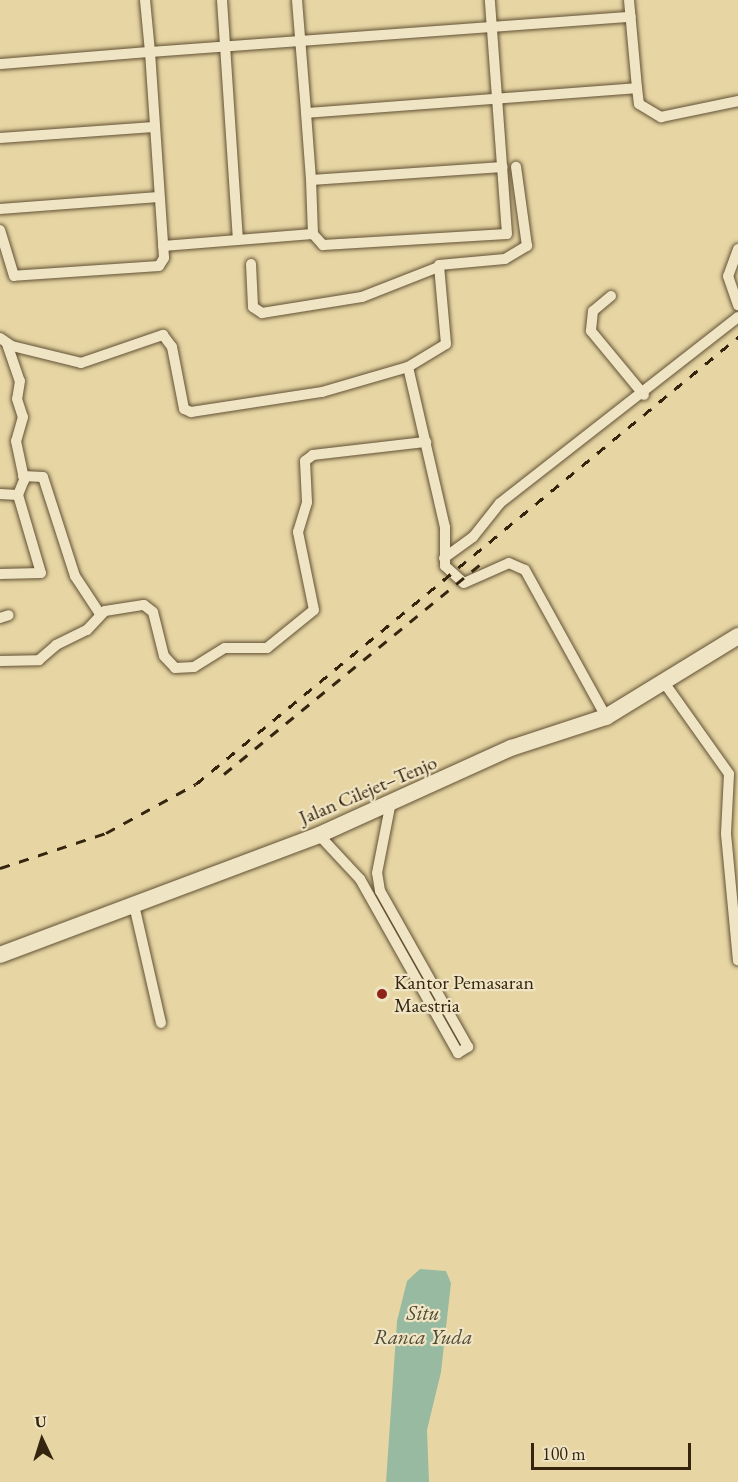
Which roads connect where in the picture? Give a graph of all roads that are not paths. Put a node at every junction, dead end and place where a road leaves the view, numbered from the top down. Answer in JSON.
{"nodes":[{"id":1,"x":145,"y":0,"type":"edge"},
{"id":2,"x":222,"y":0,"type":"edge"},
{"id":3,"x":297,"y":0,"type":"edge"},
{"id":4,"x":490,"y":0,"type":"edge"},
{"id":5,"x":629,"y":0,"type":"edge"},
{"id":6,"x":631,"y":17,"type":"junction"},
{"id":7,"x":492,"y":27,"type":"junction"},
{"id":8,"x":299,"y":42,"type":"junction"},
{"id":9,"x":225,"y":48,"type":"junction"},
{"id":10,"x":150,"y":52,"type":"junction"},
{"id":11,"x":0,"y":64,"type":"edge"},
{"id":12,"x":637,"y":88,"type":"junction"},
{"id":13,"x":498,"y":100,"type":"junction"},
{"id":14,"x":738,"y":102,"type":"edge"},
{"id":15,"x":306,"y":113,"type":"junction"},
{"id":16,"x":154,"y":127,"type":"junction"},
{"id":17,"x":0,"y":138,"type":"edge"},
{"id":18,"x":503,"y":167,"type":"junction"},
{"id":19,"x":516,"y":167,"type":"dead end"},
{"id":20,"x":310,"y":180,"type":"junction"},
{"id":21,"x":159,"y":197,"type":"junction"},
{"id":22,"x":0,"y":209,"type":"edge"},
{"id":23,"x":0,"y":230,"type":"edge"},
{"id":24,"x":313,"y":234,"type":"junction"},
{"id":25,"x":238,"y":239,"type":"junction"},
{"id":26,"x":163,"y":246,"type":"junction"},
{"id":27,"x":738,"y":249,"type":"edge"},
{"id":28,"x":251,"y":264,"type":"dead end"},
{"id":29,"x":436,"y":268,"type":"junction"},
{"id":30,"x":611,"y":296,"type":"dead end"},
{"id":31,"x":738,"y":305,"type":"edge"},
{"id":32,"x":738,"y":317,"type":"edge"},
{"id":33,"x":3,"y":341,"type":"edge"},
{"id":34,"x":408,"y":367,"type":"junction"},
{"id":35,"x":644,"y":394,"type":"junction"},
{"id":36,"x":426,"y":442,"type":"junction"},
{"id":37,"x":23,"y":476,"type":"junction"},
{"id":38,"x":0,"y":494,"type":"edge"},
{"id":39,"x":18,"y":495,"type":"junction"},
{"id":40,"x":444,"y":558,"type":"junction"},
{"id":41,"x":0,"y":574,"type":"edge"},
{"id":42,"x":100,"y":614,"type":"junction"},
{"id":43,"x":738,"y":636,"type":"edge"},
{"id":44,"x":0,"y":661,"type":"edge"},
{"id":45,"x":663,"y":681,"type":"junction"},
{"id":46,"x":606,"y":717,"type":"junction"},
{"id":47,"x":390,"y":807,"type":"junction"},
{"id":48,"x":319,"y":836,"type":"junction"},
{"id":49,"x":377,"y":873,"type":"junction"},
{"id":50,"x":360,"y":879,"type":"junction"},
{"id":51,"x":134,"y":905,"type":"junction"},
{"id":52,"x":0,"y":955,"type":"edge"},
{"id":53,"x":738,"y":960,"type":"edge"},
{"id":54,"x":441,"y":1014,"type":"junction"},
{"id":55,"x":161,"y":1023,"type":"dead end"},
{"id":56,"x":463,"y":1050,"type":"dead end"}],
"edges":[{"from":1,"to":10,"type":"street"},
{"from":2,"to":9,"type":"street"},
{"from":3,"to":8,"type":"street"},
{"from":4,"to":7,"type":"street"},
{"from":5,"to":6,"type":"street"},
{"from":6,"to":7,"type":"street"},
{"from":6,"to":12,"type":"street"},
{"from":7,"to":8,"type":"street"},
{"from":7,"to":13,"type":"street"},
{"from":8,"to":9,"type":"street"},
{"from":8,"to":15,"type":"street"},
{"from":9,"to":10,"type":"street"},
{"from":9,"to":25,"type":"street"},
{"from":10,"to":11,"type":"street"},
{"from":10,"to":16,"type":"street"},
{"from":12,"to":13,"type":"street"},
{"from":12,"to":14,"type":"street"},
{"from":13,"to":15,"type":"street"},
{"from":13,"to":18,"type":"street"},
{"from":15,"to":20,"type":"street"},
{"from":16,"to":17,"type":"street"},
{"from":16,"to":21,"type":"street"},
{"from":18,"to":20,"type":"street"},
{"from":18,"to":24,"type":"street"},
{"from":19,"to":29,"type":"street"},
{"from":20,"to":24,"type":"street"},
{"from":21,"to":22,"type":"street"},
{"from":21,"to":26,"type":"street"},
{"from":23,"to":26,"type":"street"},
{"from":24,"to":25,"type":"street"},
{"from":25,"to":26,"type":"street"},
{"from":27,"to":31,"type":"street"},
{"from":28,"to":29,"type":"street"},
{"from":29,"to":34,"type":"street"},
{"from":30,"to":35,"type":"street"},
{"from":32,"to":35,"type":"street"},
{"from":33,"to":34,"type":"street"},
{"from":33,"to":37,"type":"street"},
{"from":34,"to":36,"type":"street"},
{"from":35,"to":40,"type":"street"},
{"from":36,"to":40,"type":"street"},
{"from":36,"to":42,"type":"street"},
{"from":37,"to":39,"type":"street"},
{"from":37,"to":42,"type":"street"},
{"from":38,"to":39,"type":"street"},
{"from":39,"to":41,"type":"street"},
{"from":40,"to":46,"type":"street"},
{"from":42,"to":44,"type":"street"},
{"from":43,"to":45,"type":"main road","name":"Jalan Cilejet–Tenjo"},
{"from":45,"to":46,"type":"main road","name":"Jalan Cilejet–Tenjo"},
{"from":45,"to":53,"type":"street"},
{"from":46,"to":47,"type":"main road","name":"Jalan Cilejet–Tenjo"},
{"from":47,"to":48,"type":"main road","name":"Jalan Cilejet–Tenjo"},
{"from":47,"to":49,"type":"street"},
{"from":48,"to":50,"type":"street"},
{"from":48,"to":51,"type":"main road","name":"Jalan Cilejet–Tenjo"},
{"from":49,"to":50,"type":"street"},
{"from":49,"to":54,"type":"street"},
{"from":50,"to":54,"type":"street"},
{"from":51,"to":52,"type":"main road","name":"Jalan Cilejet–Tenjo"},
{"from":51,"to":55,"type":"street"},
{"from":54,"to":56,"type":"street"}]}
